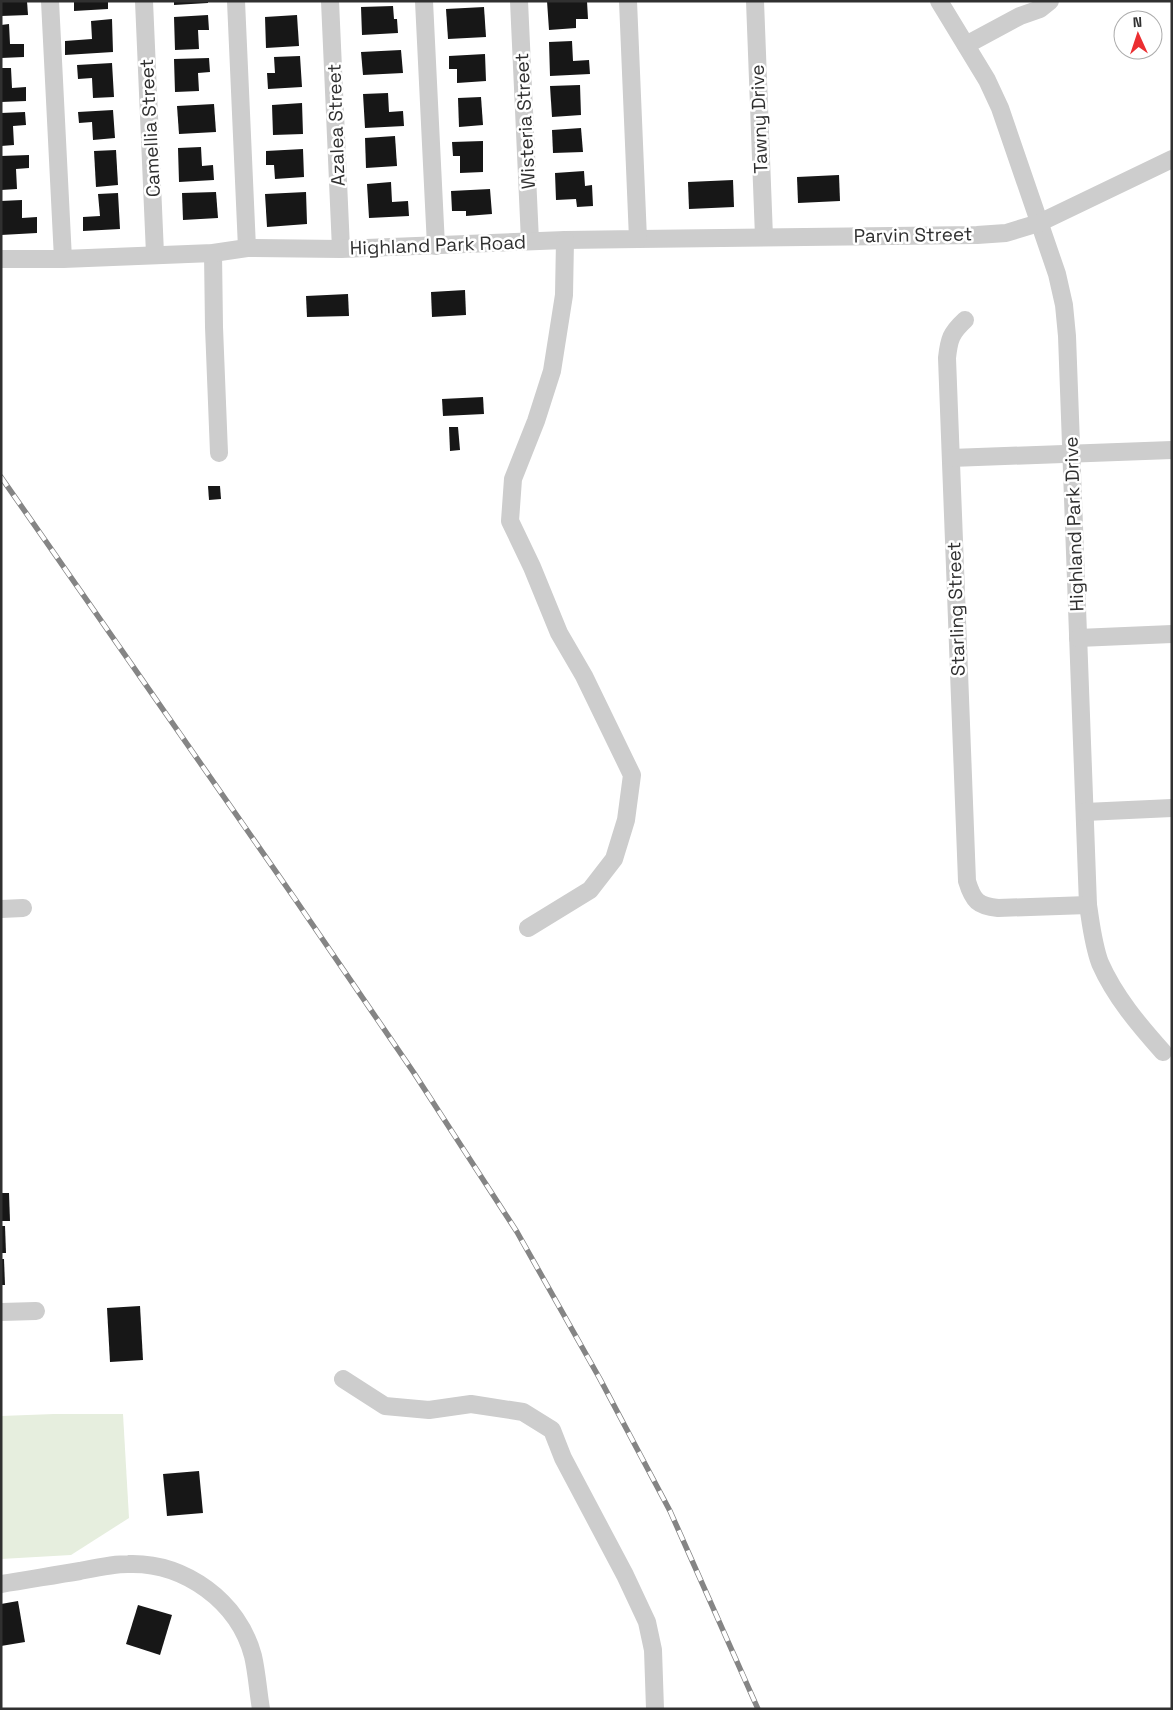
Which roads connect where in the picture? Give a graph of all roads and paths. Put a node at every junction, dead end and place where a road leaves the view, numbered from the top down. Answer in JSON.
{"nodes":[{"id":1,"x":50,"y":1,"type":"edge"},
{"id":2,"x":144,"y":1,"type":"edge"},
{"id":3,"x":236,"y":1,"type":"edge"},
{"id":4,"x":330,"y":1,"type":"edge"},
{"id":5,"x":424,"y":1,"type":"edge"},
{"id":6,"x":520,"y":1,"type":"edge"},
{"id":7,"x":628,"y":1,"type":"edge"},
{"id":8,"x":755,"y":1,"type":"edge"},
{"id":9,"x":939,"y":1,"type":"edge"},
{"id":10,"x":1050,"y":1,"type":"edge"},
{"id":11,"x":966,"y":45,"type":"junction"},
{"id":12,"x":1172,"y":159,"type":"edge"},
{"id":13,"x":1039,"y":223,"type":"junction"},
{"id":14,"x":764,"y":237,"type":"junction"},
{"id":15,"x":638,"y":239,"type":"junction"},
{"id":16,"x":565,"y":240,"type":"junction"},
{"id":17,"x":530,"y":241,"type":"junction"},
{"id":18,"x":436,"y":246,"type":"junction"},
{"id":19,"x":247,"y":248,"type":"junction"},
{"id":20,"x":341,"y":249,"type":"junction"},
{"id":21,"x":213,"y":253,"type":"junction"},
{"id":22,"x":155,"y":254,"type":"junction"},
{"id":23,"x":1,"y":259,"type":"edge"},
{"id":24,"x":63,"y":259,"type":"junction"},
{"id":25,"x":964,"y":320,"type":"dead end"},
{"id":26,"x":1172,"y":450,"type":"edge"},
{"id":27,"x":219,"y":452,"type":"dead end"},
{"id":28,"x":1072,"y":454,"type":"junction"},
{"id":29,"x":951,"y":458,"type":"junction"},
{"id":30,"x":1172,"y":634,"type":"edge"},
{"id":31,"x":1078,"y":638,"type":"junction"},
{"id":32,"x":1172,"y":808,"type":"edge"},
{"id":33,"x":1085,"y":812,"type":"junction"},
{"id":34,"x":1088,"y":905,"type":"junction"},
{"id":35,"x":1,"y":908,"type":"edge"},
{"id":36,"x":23,"y":908,"type":"dead end"},
{"id":37,"x":528,"y":928,"type":"dead end"},
{"id":38,"x":1163,"y":1052,"type":"dead end"},
{"id":39,"x":36,"y":1311,"type":"dead end"},
{"id":40,"x":1,"y":1312,"type":"edge"},
{"id":41,"x":343,"y":1379,"type":"dead end"},
{"id":42,"x":1,"y":1584,"type":"edge"},
{"id":43,"x":261,"y":1709,"type":"edge"},
{"id":44,"x":655,"y":1709,"type":"edge"}],
"edges":[{"from":1,"to":24,"type":"street"},
{"from":2,"to":22,"type":"street","name":"Camellia Street"},
{"from":3,"to":19,"type":"street"},
{"from":4,"to":20,"type":"street","name":"Azalea Street"},
{"from":5,"to":18,"type":"street"},
{"from":6,"to":17,"type":"street","name":"Wisteria Street"},
{"from":7,"to":15,"type":"street"},
{"from":8,"to":14,"type":"street","name":"Tawny Drive"},
{"from":9,"to":11,"type":"street","name":"Highland Park Drive"},
{"from":10,"to":11,"type":"street"},
{"from":11,"to":13,"type":"street","name":"Highland Park Drive"},
{"from":12,"to":13,"type":"street","name":"Parvin Street"},
{"from":13,"to":14,"type":"street","name":"Parvin Street"},
{"from":13,"to":28,"type":"street","name":"Highland Park Drive"},
{"from":14,"to":15,"type":"street","name":"Parvin Street"},
{"from":15,"to":16,"type":"street","name":"Highland Park Road"},
{"from":16,"to":17,"type":"street","name":"Highland Park Road"},
{"from":16,"to":37,"type":"street"},
{"from":17,"to":18,"type":"street","name":"Highland Park Road"},
{"from":18,"to":20,"type":"street","name":"Highland Park Road"},
{"from":19,"to":20,"type":"street","name":"Highland Park Road"},
{"from":19,"to":21,"type":"street","name":"Highland Park Road"},
{"from":21,"to":22,"type":"street","name":"Highland Park Road"},
{"from":21,"to":27,"type":"street"},
{"from":22,"to":24,"type":"street","name":"Highland Park Road"},
{"from":23,"to":24,"type":"street","name":"Highland Park Road"},
{"from":25,"to":29,"type":"street","name":"Starling Street"},
{"from":26,"to":28,"type":"street"},
{"from":28,"to":29,"type":"street"},
{"from":28,"to":31,"type":"street","name":"Highland Park Drive"},
{"from":29,"to":34,"type":"street","name":"Starling Street"},
{"from":30,"to":31,"type":"street"},
{"from":31,"to":33,"type":"street","name":"Highland Park Drive"},
{"from":32,"to":33,"type":"street"},
{"from":33,"to":34,"type":"street","name":"Highland Park Drive"},
{"from":34,"to":38,"type":"street","name":"Highland Park Drive"},
{"from":35,"to":36,"type":"street"},
{"from":39,"to":40,"type":"street"},
{"from":41,"to":44,"type":"street"},
{"from":42,"to":43,"type":"street"}]}
